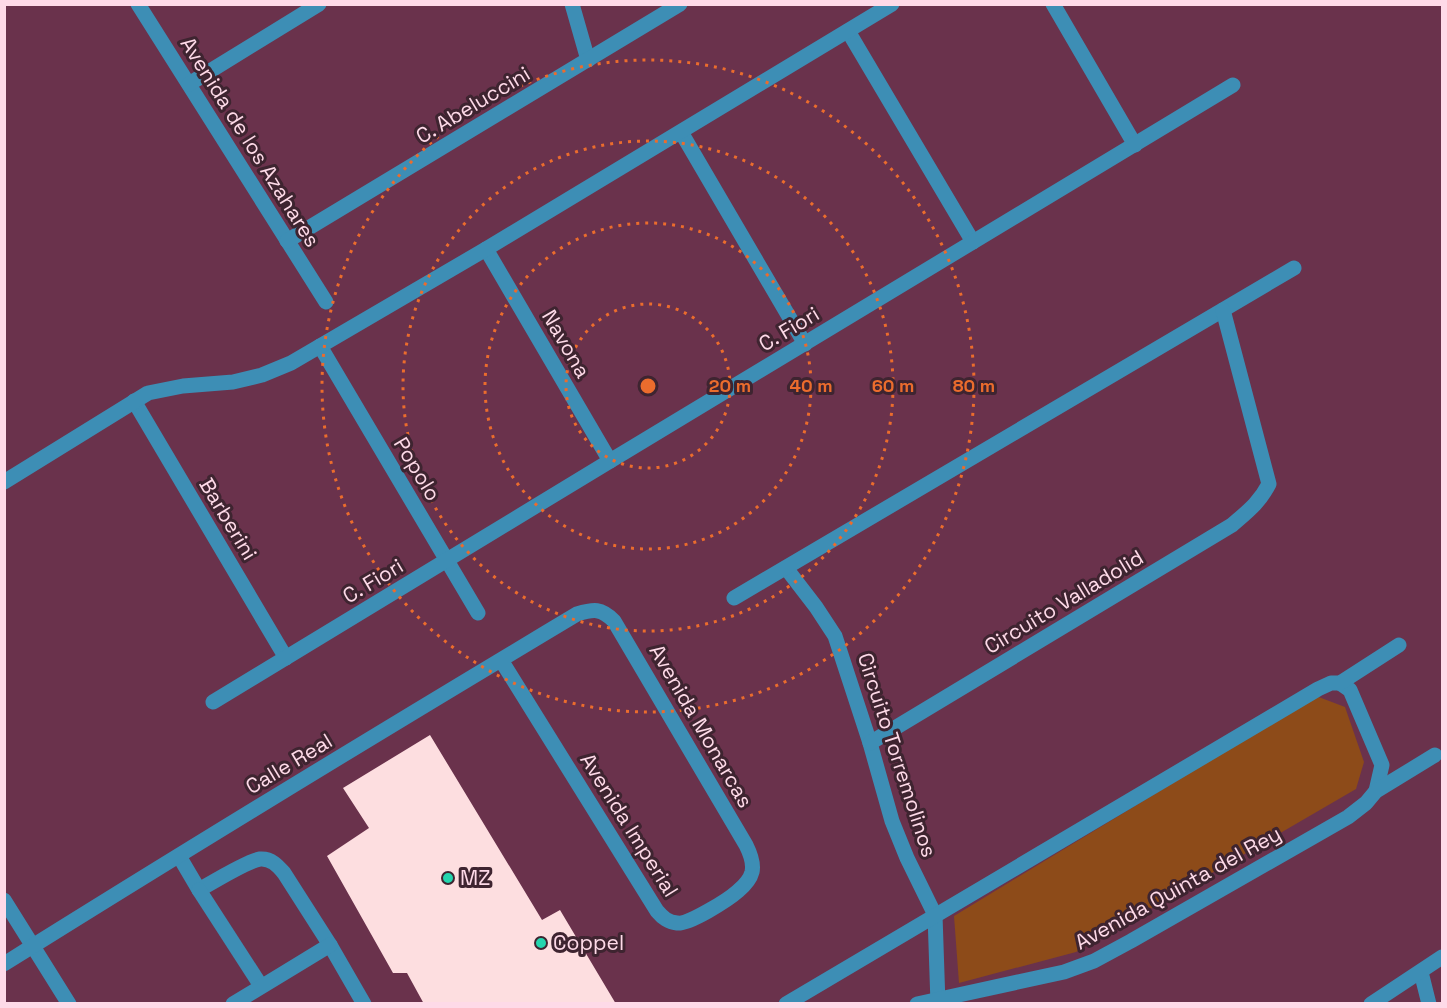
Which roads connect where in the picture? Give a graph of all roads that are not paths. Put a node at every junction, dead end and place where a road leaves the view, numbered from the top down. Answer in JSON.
{"nodes":[{"id":1,"x":138,"y":4,"type":"edge"},
{"id":2,"x":319,"y":4,"type":"edge"},
{"id":3,"x":572,"y":4,"type":"edge"},
{"id":4,"x":680,"y":4,"type":"edge"},
{"id":5,"x":892,"y":4,"type":"edge"},
{"id":6,"x":1053,"y":4,"type":"edge"},
{"id":7,"x":848,"y":31,"type":"junction"},
{"id":8,"x":588,"y":60,"type":"junction"},
{"id":9,"x":189,"y":84,"type":"junction"},
{"id":10,"x":1233,"y":85,"type":"dead end"},
{"id":11,"x":681,"y":132,"type":"junction"},
{"id":12,"x":1135,"y":145,"type":"junction"},
{"id":13,"x":287,"y":241,"type":"junction"},
{"id":14,"x":973,"y":242,"type":"junction"},
{"id":15,"x":486,"y":249,"type":"junction"},
{"id":16,"x":1294,"y":268,"type":"dead end"},
{"id":17,"x":326,"y":302,"type":"dead end"},
{"id":18,"x":1223,"y":310,"type":"junction"},
{"id":19,"x":805,"y":344,"type":"junction"},
{"id":20,"x":320,"y":346,"type":"junction"},
{"id":21,"x":134,"y":401,"type":"junction"},
{"id":22,"x":610,"y":461,"type":"junction"},
{"id":23,"x":4,"y":482,"type":"edge"},
{"id":24,"x":447,"y":561,"type":"junction"},
{"id":25,"x":786,"y":568,"type":"junction"},
{"id":26,"x":734,"y":598,"type":"dead end"},
{"id":27,"x":599,"y":610,"type":"joint"},
{"id":28,"x":478,"y":613,"type":"dead end"},
{"id":29,"x":1399,"y":645,"type":"dead end"},
{"id":30,"x":286,"y":658,"type":"junction"},
{"id":31,"x":501,"y":660,"type":"junction"},
{"id":32,"x":1340,"y":683,"type":"junction"},
{"id":33,"x":213,"y":702,"type":"dead end"},
{"id":34,"x":870,"y":743,"type":"junction"},
{"id":35,"x":1435,"y":755,"type":"dead end"},
{"id":36,"x":1376,"y":790,"type":"junction"},
{"id":37,"x":179,"y":856,"type":"junction"},
{"id":38,"x":752,"y":871,"type":"joint"},
{"id":39,"x":199,"y":890,"type":"junction"},
{"id":40,"x":4,"y":900,"type":"edge"},
{"id":41,"x":935,"y":915,"type":"junction"},
{"id":42,"x":330,"y":945,"type":"junction"},
{"id":43,"x":33,"y":946,"type":"junction"},
{"id":44,"x":1443,"y":957,"type":"edge"},
{"id":45,"x":4,"y":964,"type":"edge"},
{"id":46,"x":1421,"y":972,"type":"junction"},
{"id":47,"x":261,"y":986,"type":"junction"},
{"id":48,"x":938,"y":1001,"type":"edge"},
{"id":49,"x":361,"y":1003,"type":"edge"},
{"id":50,"x":69,"y":1004,"type":"edge"},
{"id":51,"x":232,"y":1004,"type":"edge"},
{"id":52,"x":786,"y":1004,"type":"edge"},
{"id":53,"x":917,"y":1004,"type":"edge"},
{"id":54,"x":1371,"y":1004,"type":"edge"},
{"id":55,"x":1429,"y":1004,"type":"edge"}],
"edges":[{"from":1,"to":9,"type":"street","name":"Avenida de los Azahares"},
{"from":2,"to":9,"type":"street"},
{"from":3,"to":8,"type":"street"},
{"from":4,"to":8,"type":"street","name":"C. Abeluccini"},
{"from":5,"to":7,"type":"street"},
{"from":6,"to":12,"type":"street"},
{"from":7,"to":11,"type":"street"},
{"from":7,"to":14,"type":"street"},
{"from":8,"to":13,"type":"street","name":"C. Abeluccini"},
{"from":9,"to":13,"type":"street","name":"Avenida de los Azahares"},
{"from":10,"to":12,"type":"street","name":"C. Fiori"},
{"from":11,"to":15,"type":"street"},
{"from":11,"to":19,"type":"street"},
{"from":12,"to":14,"type":"street","name":"C. Fiori"},
{"from":13,"to":17,"type":"street","name":"Avenida de los Azahares"},
{"from":14,"to":19,"type":"street","name":"C. Fiori"},
{"from":15,"to":20,"type":"street"},
{"from":15,"to":22,"type":"street","name":"Navona"},
{"from":16,"to":18,"type":"street"},
{"from":18,"to":25,"type":"street"},
{"from":18,"to":34,"type":"street","name":"Circuito Valladolid"},
{"from":19,"to":22,"type":"street","name":"C. Fiori"},
{"from":20,"to":21,"type":"street"},
{"from":20,"to":24,"type":"street","name":"Popolo"},
{"from":21,"to":23,"type":"street"},
{"from":21,"to":30,"type":"street","name":"Barberini"},
{"from":22,"to":24,"type":"street","name":"C. Fiori"},
{"from":24,"to":28,"type":"street","name":"Popolo"},
{"from":24,"to":30,"type":"street","name":"C. Fiori"},
{"from":25,"to":26,"type":"street"},
{"from":25,"to":34,"type":"street","name":"Circuito Torremolinos"},
{"from":27,"to":31,"type":"street","name":"Calle Real"},
{"from":27,"to":38,"type":"street","name":"Avenida Monarcas"},
{"from":29,"to":32,"type":"street"},
{"from":30,"to":33,"type":"street","name":"C. Fiori"},
{"from":31,"to":37,"type":"street","name":"Calle Real"},
{"from":31,"to":38,"type":"street","name":"Avenida Imperial"},
{"from":32,"to":36,"type":"street"},
{"from":32,"to":41,"type":"street"},
{"from":34,"to":41,"type":"street","name":"Circuito Torremolinos"},
{"from":35,"to":36,"type":"street","name":"Avenida Quinta del Rey"},
{"from":36,"to":48,"type":"street","name":"Avenida Quinta del Rey"},
{"from":37,"to":39,"type":"street"},
{"from":37,"to":43,"type":"street","name":"Calle Real"},
{"from":39,"to":42,"type":"street"},
{"from":39,"to":47,"type":"street"},
{"from":40,"to":43,"type":"street"},
{"from":41,"to":48,"type":"street","name":"Circuito Torremolinos"},
{"from":41,"to":52,"type":"street"},
{"from":42,"to":47,"type":"street"},
{"from":42,"to":49,"type":"street"},
{"from":43,"to":45,"type":"street","name":"Calle Real"},
{"from":43,"to":50,"type":"street"},
{"from":44,"to":46,"type":"street"},
{"from":46,"to":54,"type":"street"},
{"from":46,"to":55,"type":"street"},
{"from":47,"to":51,"type":"street"},
{"from":48,"to":53,"type":"street","name":"Avenida Quinta del Rey"}]}
